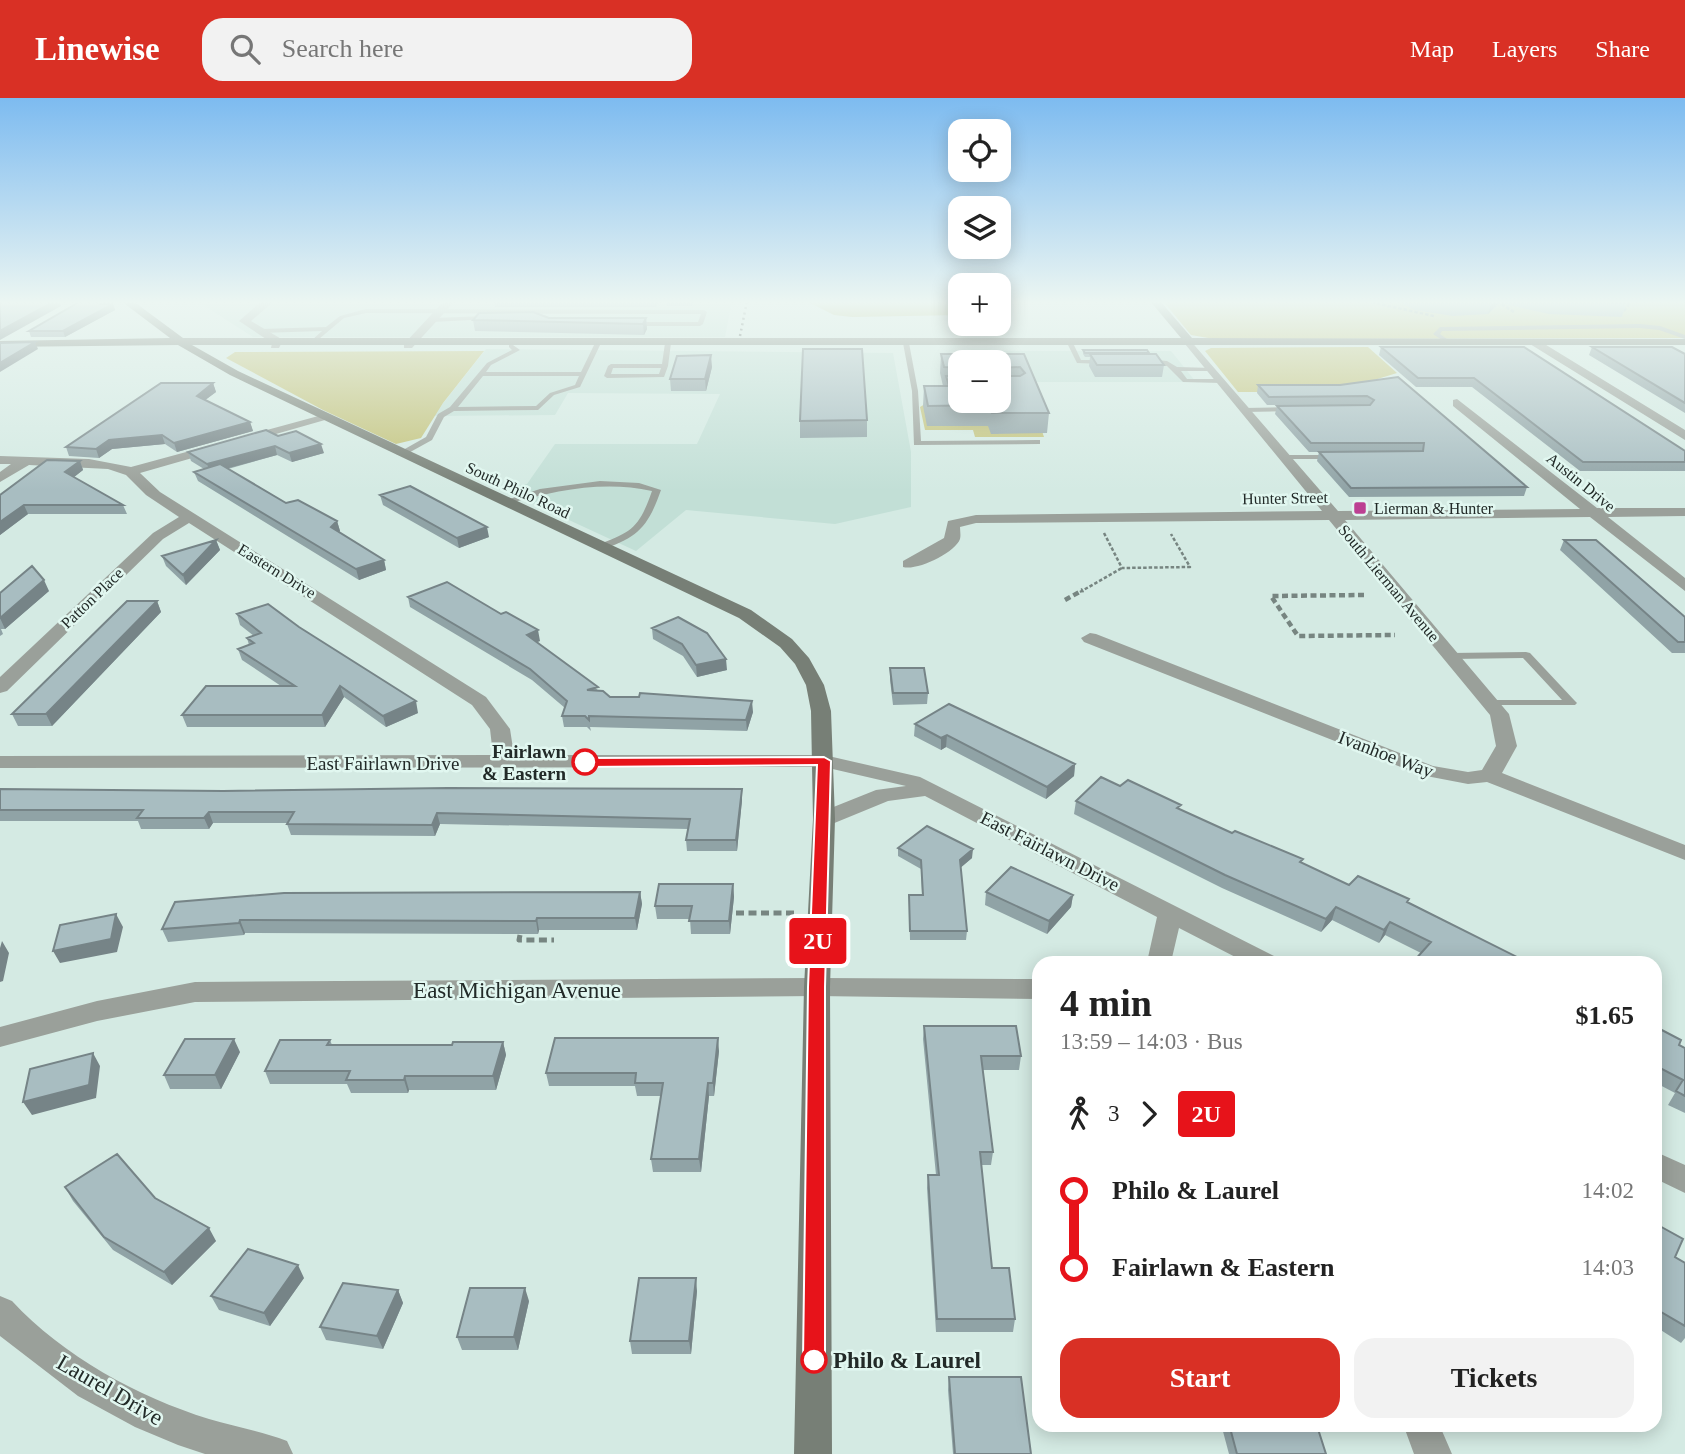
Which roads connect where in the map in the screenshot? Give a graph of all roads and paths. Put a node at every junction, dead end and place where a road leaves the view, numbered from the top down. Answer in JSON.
{"nodes":[{"id":1,"x":219,"y":364,"type":"edge"},
{"id":2,"x":490,"y":364,"type":"edge"},
{"id":3,"x":588,"y":364,"type":"edge"},
{"id":4,"x":910,"y":364,"type":"edge"},
{"id":5,"x":1169,"y":364,"type":"edge"},
{"id":6,"x":1207,"y":364,"type":"edge"},
{"id":7,"x":1570,"y":364,"type":"edge"},
{"id":8,"x":665,"y":366,"type":"joint"},
{"id":9,"x":1176,"y":369,"type":"junction"},
{"id":10,"x":1211,"y":369,"type":"junction"},
{"id":11,"x":480,"y":374,"type":"junction"},
{"id":12,"x":583,"y":374,"type":"junction"},
{"id":13,"x":1221,"y":381,"type":"junction"},
{"id":14,"x":915,"y":391,"type":"junction"},
{"id":15,"x":926,"y":391,"type":"edge"},
{"id":16,"x":1457,"y":403,"type":"dead end"},
{"id":17,"x":453,"y":409,"type":"junction"},
{"id":18,"x":1303,"y":409,"type":"edge"},
{"id":19,"x":1244,"y":410,"type":"junction"},
{"id":20,"x":326,"y":418,"type":"junction"},
{"id":21,"x":1685,"y":436,"type":"edge"},
{"id":22,"x":1037,"y":442,"type":"edge"},
{"id":23,"x":400,"y":454,"type":"junction"},
{"id":24,"x":1284,"y":457,"type":"junction"},
{"id":25,"x":1342,"y":457,"type":"edge"},
{"id":26,"x":0,"y":460,"type":"edge"},
{"id":27,"x":25,"y":461,"type":"junction"},
{"id":28,"x":131,"y":471,"type":"junction"},
{"id":29,"x":0,"y":478,"type":"edge"},
{"id":30,"x":504,"y":502,"type":"junction"},
{"id":31,"x":1685,"y":512,"type":"edge"},
{"id":32,"x":1591,"y":513,"type":"junction"},
{"id":33,"x":1332,"y":514,"type":"junction"},
{"id":34,"x":191,"y":516,"type":"junction"},
{"id":35,"x":1168,"y":529,"type":"dead end"},
{"id":36,"x":1102,"y":530,"type":"dead end"},
{"id":37,"x":600,"y":547,"type":"junction"},
{"id":38,"x":909,"y":564,"type":"dead end"},
{"id":39,"x":1122,"y":568,"type":"junction"},
{"id":40,"x":1685,"y":586,"type":"edge"},
{"id":41,"x":1364,"y":595,"type":"dead end"},
{"id":42,"x":1065,"y":600,"type":"dead end"},
{"id":43,"x":1395,"y":635,"type":"dead end"},
{"id":44,"x":1090,"y":638,"type":"dead end"},
{"id":45,"x":1451,"y":656,"type":"junction"},
{"id":46,"x":0,"y":687,"type":"edge"},
{"id":47,"x":1491,"y":704,"type":"junction"},
{"id":48,"x":824,"y":761,"type":"junction"},
{"id":49,"x":0,"y":762,"type":"edge"},
{"id":50,"x":502,"y":762,"type":"junction"},
{"id":51,"x":1489,"y":775,"type":"junction"},
{"id":52,"x":930,"y":789,"type":"junction"},
{"id":53,"x":824,"y":819,"type":"junction"},
{"id":54,"x":1685,"y":853,"type":"edge"},
{"id":55,"x":820,"y":912,"type":"junction"},
{"id":56,"x":736,"y":913,"type":"dead end"},
{"id":57,"x":1170,"y":913,"type":"junction"},
{"id":58,"x":520,"y":935,"type":"edge"},
{"id":59,"x":554,"y":940,"type":"dead end"},
{"id":60,"x":1238,"y":955,"type":"edge"},
{"id":61,"x":1160,"y":956,"type":"edge"},
{"id":62,"x":817,"y":987,"type":"junction"},
{"id":63,"x":1032,"y":989,"type":"edge"},
{"id":64,"x":0,"y":1037,"type":"edge"},
{"id":65,"x":1662,"y":1168,"type":"edge"},
{"id":66,"x":1685,"y":1180,"type":"edge"},
{"id":67,"x":0,"y":1312,"type":"edge"},
{"id":68,"x":1424,"y":1432,"type":"edge"},
{"id":69,"x":274,"y":1454,"type":"edge"},
{"id":70,"x":813,"y":1454,"type":"edge"},
{"id":71,"x":1433,"y":1454,"type":"edge"}],
"edges":[{"from":1,"to":20,"type":"main road","name":"South Philo Road"},
{"from":2,"to":11,"type":"lane"},
{"from":3,"to":12,"type":"lane"},
{"from":4,"to":14,"type":"lane"},
{"from":5,"to":9,"type":"lane"},
{"from":6,"to":10,"type":"street","name":"South Lierman Avenue"},
{"from":7,"to":21,"type":"street"},
{"from":8,"to":8,"type":"lane"},
{"from":9,"to":10,"type":"lane"},
{"from":9,"to":13,"type":"lane"},
{"from":10,"to":13,"type":"street","name":"South Lierman Avenue"},
{"from":11,"to":12,"type":"lane"},
{"from":11,"to":17,"type":"lane"},
{"from":12,"to":17,"type":"lane"},
{"from":13,"to":19,"type":"street","name":"South Lierman Avenue"},
{"from":14,"to":15,"type":"lane"},
{"from":14,"to":22,"type":"lane"},
{"from":16,"to":32,"type":"street","name":"Austin Drive"},
{"from":17,"to":23,"type":"lane"},
{"from":18,"to":19,"type":"lane"},
{"from":19,"to":24,"type":"street","name":"South Lierman Avenue"},
{"from":20,"to":23,"type":"main road","name":"South Philo Road"},
{"from":20,"to":28,"type":"street"},
{"from":23,"to":30,"type":"main road","name":"South Philo Road"},
{"from":24,"to":25,"type":"lane"},
{"from":24,"to":33,"type":"street","name":"South Lierman Avenue"},
{"from":26,"to":27,"type":"street"},
{"from":27,"to":28,"type":"street"},
{"from":27,"to":29,"type":"street"},
{"from":28,"to":34,"type":"street","name":"Eastern Drive"},
{"from":30,"to":37,"type":"main road","name":"South Philo Road"},
{"from":30,"to":37,"type":"lane"},
{"from":31,"to":32,"type":"street","name":"Hunter Street"},
{"from":32,"to":33,"type":"street","name":"Hunter Street"},
{"from":32,"to":40,"type":"street","name":"Austin Drive"},
{"from":33,"to":38,"type":"street","name":"Hunter Street"},
{"from":33,"to":45,"type":"street","name":"South Lierman Avenue"},
{"from":34,"to":46,"type":"street","name":"Patton Place"},
{"from":34,"to":50,"type":"street","name":"Eastern Drive"},
{"from":35,"to":39,"type":"path"},
{"from":36,"to":39,"type":"path"},
{"from":37,"to":48,"type":"main road","name":"South Philo Road"},
{"from":39,"to":42,"type":"path"},
{"from":41,"to":43,"type":"path"},
{"from":44,"to":51,"type":"street","name":"Ivanhoe Way"},
{"from":45,"to":47,"type":"street","name":"South Lierman Avenue"},
{"from":45,"to":47,"type":"lane"},
{"from":47,"to":51,"type":"street","name":"South Lierman Avenue"},
{"from":48,"to":50,"type":"street","name":"East Fairlawn Drive"},
{"from":48,"to":52,"type":"street","name":"East Fairlawn Drive"},
{"from":48,"to":53,"type":"main road","name":"South Philo Road"},
{"from":49,"to":50,"type":"street","name":"East Fairlawn Drive"},
{"from":51,"to":54,"type":"street","name":"Ivanhoe Way"},
{"from":52,"to":53,"type":"street"},
{"from":52,"to":57,"type":"street","name":"East Fairlawn Drive"},
{"from":53,"to":55,"type":"main road","name":"South Philo Road"},
{"from":55,"to":56,"type":"path"},
{"from":55,"to":62,"type":"main road","name":"South Philo Road"},
{"from":57,"to":60,"type":"street","name":"East Fairlawn Drive"},
{"from":57,"to":61,"type":"street"},
{"from":58,"to":59,"type":"path"},
{"from":62,"to":63,"type":"street","name":"East Michigan Avenue"},
{"from":62,"to":64,"type":"street","name":"East Michigan Avenue"},
{"from":62,"to":70,"type":"main road","name":"South Philo Road"},
{"from":65,"to":66,"type":"street"},
{"from":67,"to":69,"type":"street","name":"Laurel Drive"},
{"from":68,"to":71,"type":"street"}]}
